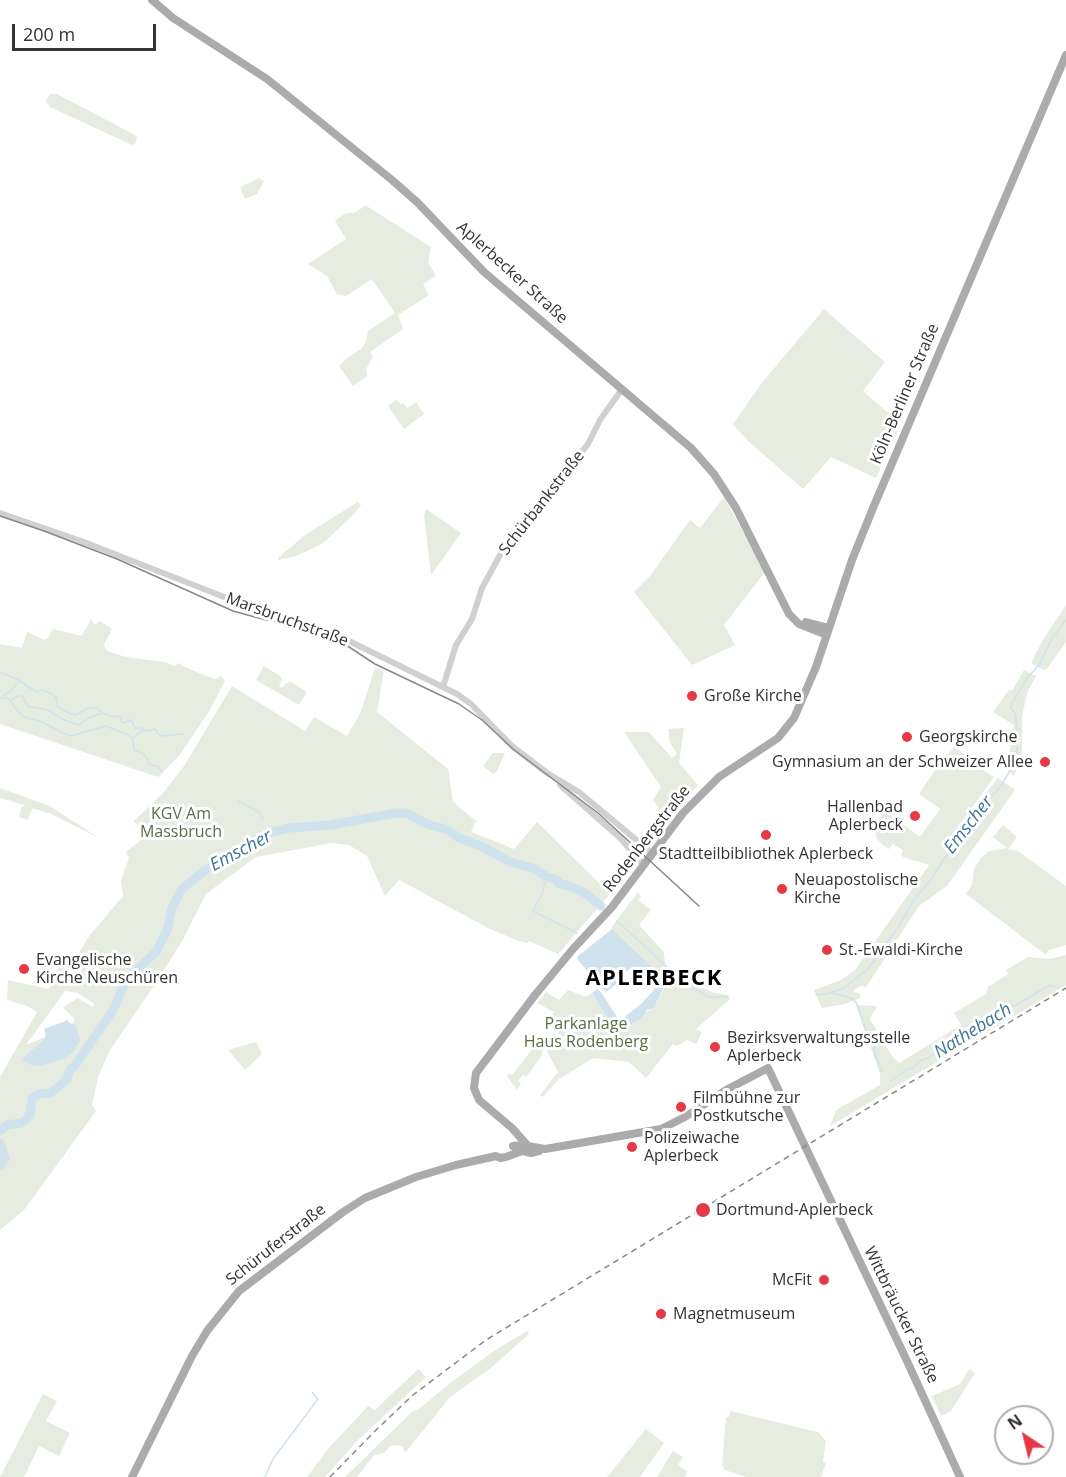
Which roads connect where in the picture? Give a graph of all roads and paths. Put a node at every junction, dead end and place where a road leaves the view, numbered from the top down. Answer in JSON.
{"nodes":[{"id":1,"x":152,"y":0,"type":"edge"},
{"id":2,"x":1066,"y":55,"type":"edge"},
{"id":3,"x":622,"y":389,"type":"junction"},
{"id":4,"x":0,"y":513,"type":"edge"},
{"id":5,"x":828,"y":632,"type":"junction"},
{"id":6,"x":443,"y":687,"type":"junction"},
{"id":7,"x":773,"y":741,"type":"joint"},
{"id":8,"x":547,"y":772,"type":"junction"},
{"id":9,"x":652,"y":853,"type":"junction"},
{"id":10,"x":644,"y":865,"type":"junction"},
{"id":11,"x":768,"y":1068,"type":"joint"},
{"id":12,"x":519,"y":1147,"type":"junction"},
{"id":13,"x":132,"y":1477,"type":"edge"},
{"id":14,"x":960,"y":1477,"type":"edge"}],
"edges":[{"from":1,"to":3,"type":"main road","name":"Aplerbecker Straße"},
{"from":2,"to":5,"type":"main road","name":"Köln-Berliner Straße"},
{"from":3,"to":5,"type":"main road","name":"Aplerbecker Straße"},
{"from":3,"to":6,"type":"street","name":"Schürbankstraße"},
{"from":4,"to":6,"type":"street","name":"Marsbruchstraße"},
{"from":5,"to":7,"type":"main road","name":"Köln-Berliner Straße"},
{"from":6,"to":8,"type":"street","name":"Marsbruchstraße"},
{"from":7,"to":9,"type":"main road","name":"Rodenbergstraße"},
{"from":8,"to":9,"type":"street","name":"Marsbruchstraße"},
{"from":8,"to":10,"type":"street","name":"Marsbruchstraße"},
{"from":9,"to":10,"type":"main road","name":"Rodenbergstraße"},
{"from":10,"to":12,"type":"main road","name":"Rodenbergstraße"},
{"from":11,"to":12,"type":"main road","name":"Schüruferstraße"},
{"from":11,"to":14,"type":"main road","name":"Wittbräucker Straße"},
{"from":12,"to":13,"type":"main road","name":"Schüruferstraße"}]}
